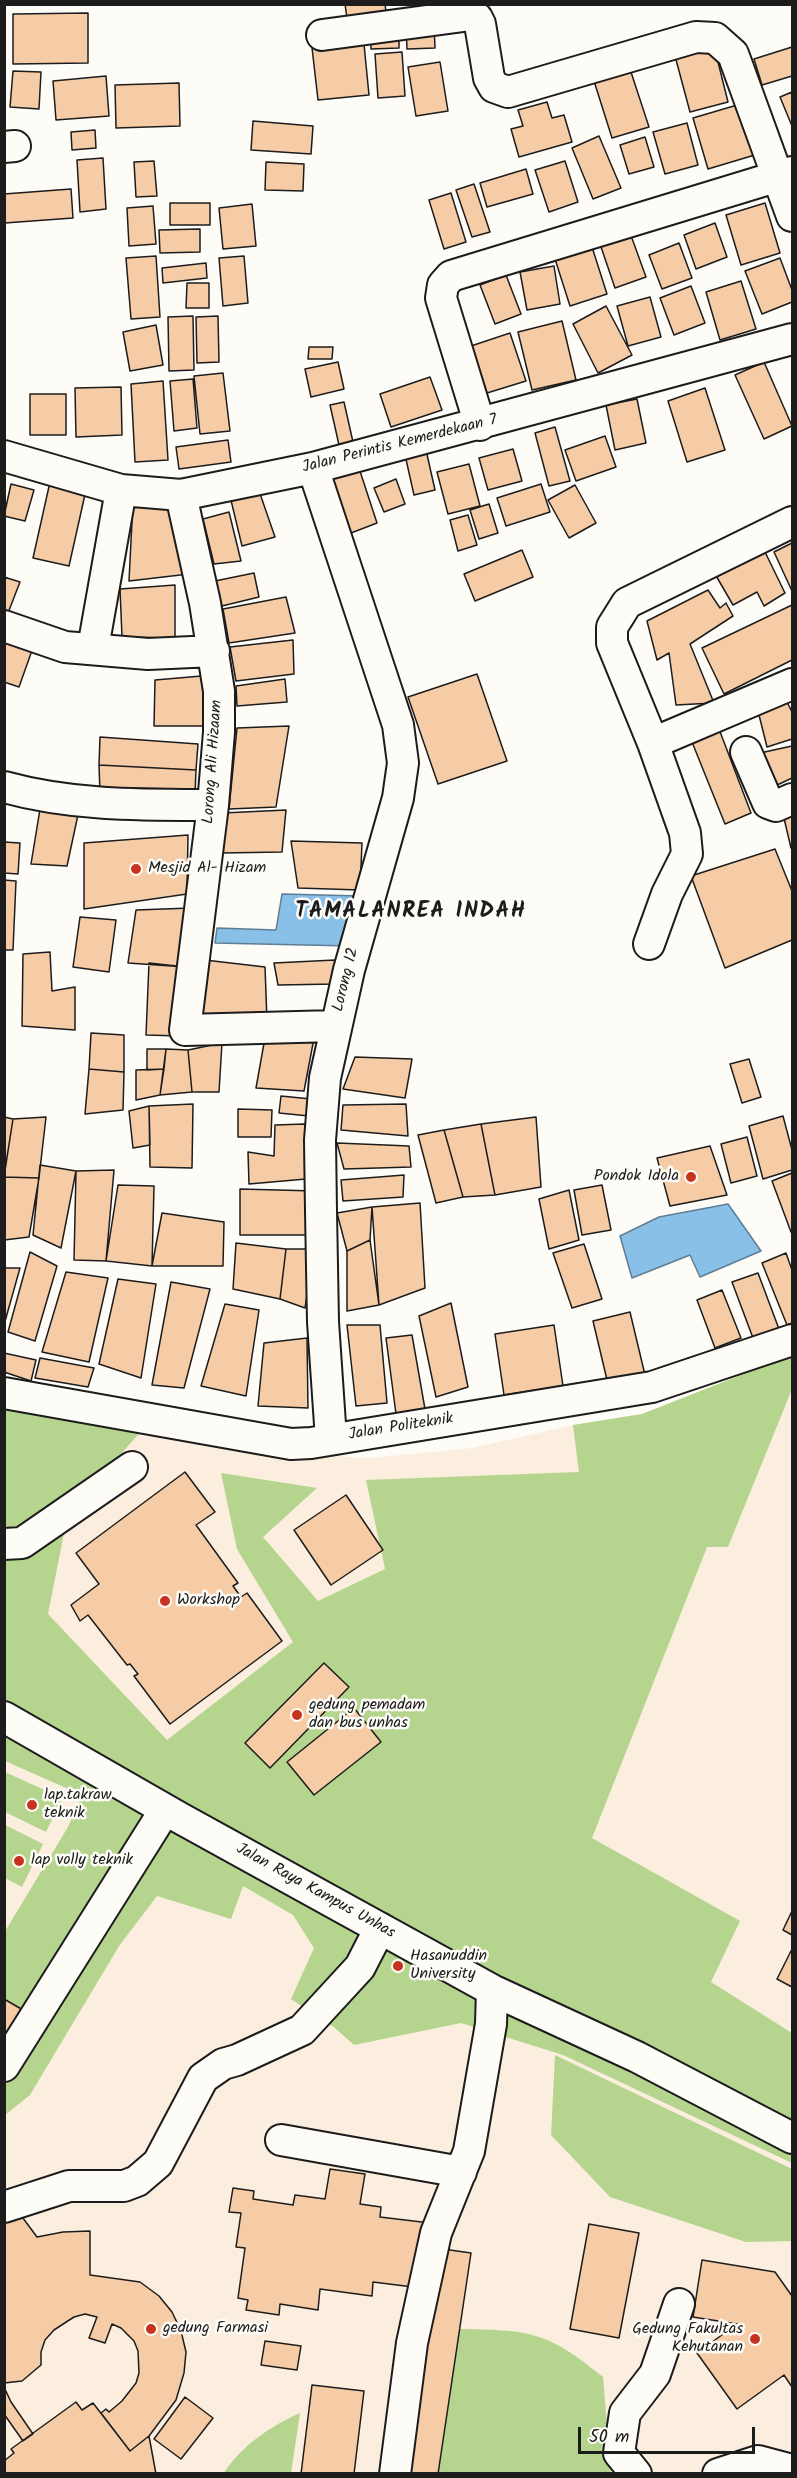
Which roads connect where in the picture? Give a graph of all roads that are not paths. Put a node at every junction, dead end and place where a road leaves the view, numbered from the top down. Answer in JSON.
{"nodes":[{"id":1,"x":322,"y":35,"type":"dead end"},
{"id":2,"x":785,"y":175,"type":"edge"},
{"id":3,"x":792,"y":216,"type":"edge"},
{"id":4,"x":792,"y":339,"type":"edge"},
{"id":5,"x":480,"y":425,"type":"junction"},
{"id":6,"x":4,"y":456,"type":"edge"},
{"id":7,"x":313,"y":468,"type":"junction"},
{"id":8,"x":121,"y":490,"type":"junction"},
{"id":9,"x":182,"y":495,"type":"junction"},
{"id":10,"x":792,"y":522,"type":"edge"},
{"id":11,"x":4,"y":626,"type":"edge"},
{"id":12,"x":93,"y":648,"type":"junction"},
{"id":13,"x":214,"y":651,"type":"junction"},
{"id":14,"x":792,"y":684,"type":"edge"},
{"id":15,"x":653,"y":743,"type":"junction"},
{"id":16,"x":746,"y":752,"type":"dead end"},
{"id":17,"x":4,"y":787,"type":"edge"},
{"id":18,"x":792,"y":799,"type":"edge"},
{"id":19,"x":213,"y":806,"type":"junction"},
{"id":20,"x":649,"y":944,"type":"dead end"},
{"id":21,"x":335,"y":1026,"type":"junction"},
{"id":22,"x":792,"y":1340,"type":"edge"},
{"id":23,"x":4,"y":1394,"type":"edge"},
{"id":24,"x":331,"y":1439,"type":"junction"},
{"id":25,"x":132,"y":1467,"type":"dead end"},
{"id":26,"x":4,"y":1544,"type":"edge"},
{"id":27,"x":4,"y":1717,"type":"edge"},
{"id":28,"x":165,"y":1810,"type":"junction"},
{"id":29,"x":380,"y":1928,"type":"junction"},
{"id":30,"x":492,"y":1990,"type":"junction"},
{"id":31,"x":4,"y":2066,"type":"edge"},
{"id":32,"x":792,"y":2138,"type":"edge"},
{"id":33,"x":281,"y":2140,"type":"dead end"},
{"id":34,"x":461,"y":2172,"type":"junction"},
{"id":35,"x":4,"y":2207,"type":"edge"},
{"id":36,"x":679,"y":2304,"type":"dead end"},
{"id":37,"x":792,"y":2470,"type":"edge"},
{"id":38,"x":395,"y":2474,"type":"edge"},
{"id":39,"x":636,"y":2474,"type":"edge"},
{"id":40,"x":718,"y":2474,"type":"edge"}],
"edges":[{"from":1,"to":2,"type":"street"},
{"from":2,"to":3,"type":"street"},
{"from":2,"to":5,"type":"street"},
{"from":4,"to":5,"type":"street","name":"Jalan Perintis Kemerdekaan 7"},
{"from":5,"to":7,"type":"street","name":"Jalan Perintis Kemerdekaan 7"},
{"from":6,"to":8,"type":"street","name":"Jalan Perintis Kemerdekaan 7"},
{"from":7,"to":9,"type":"street","name":"Jalan Perintis Kemerdekaan 7"},
{"from":7,"to":21,"type":"street","name":"Lorong 12"},
{"from":8,"to":9,"type":"street","name":"Jalan Perintis Kemerdekaan 7"},
{"from":8,"to":12,"type":"street"},
{"from":9,"to":13,"type":"street","name":"Lorong Ali Hizaam"},
{"from":10,"to":15,"type":"street"},
{"from":11,"to":12,"type":"street"},
{"from":12,"to":13,"type":"street"},
{"from":13,"to":19,"type":"street","name":"Lorong Ali Hizaam"},
{"from":14,"to":15,"type":"street"},
{"from":15,"to":20,"type":"street"},
{"from":16,"to":18,"type":"street"},
{"from":17,"to":19,"type":"street"},
{"from":19,"to":21,"type":"street","name":"Lorong Ali Hizaam"},
{"from":21,"to":24,"type":"street","name":"Lorong 12"},
{"from":22,"to":24,"type":"street","name":"Jalan Politeknik"},
{"from":23,"to":24,"type":"street","name":"Jalan Politeknik"},
{"from":25,"to":26,"type":"street"},
{"from":27,"to":28,"type":"street","name":"Jalan Raya Kampus Unhas"},
{"from":28,"to":29,"type":"street","name":"Jalan Raya Kampus Unhas"},
{"from":28,"to":31,"type":"street"},
{"from":29,"to":30,"type":"street","name":"Jalan Raya Kampus Unhas"},
{"from":29,"to":35,"type":"street"},
{"from":30,"to":32,"type":"street","name":"Jalan Raya Kampus Unhas"},
{"from":30,"to":34,"type":"street"},
{"from":33,"to":34,"type":"street"},
{"from":34,"to":38,"type":"street"},
{"from":36,"to":39,"type":"street"},
{"from":37,"to":40,"type":"street"}]}
